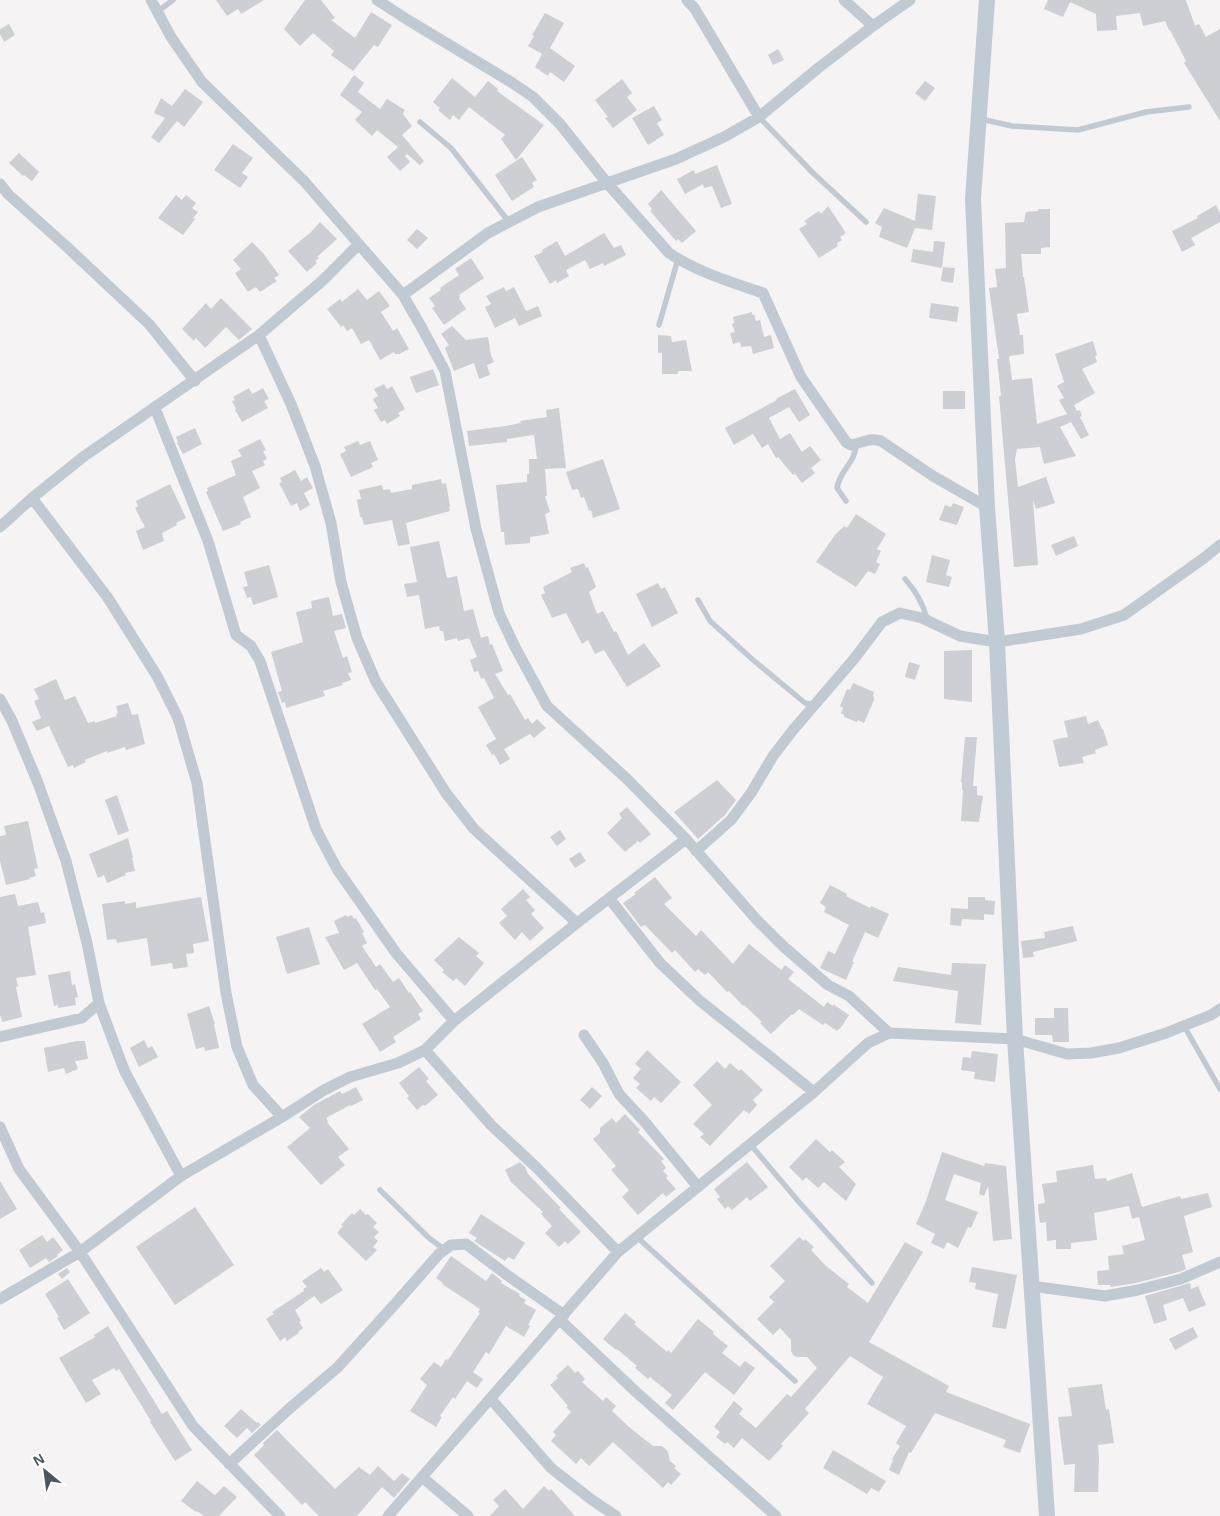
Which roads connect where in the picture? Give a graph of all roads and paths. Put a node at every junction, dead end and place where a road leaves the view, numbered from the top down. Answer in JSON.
{"nodes":[{"id":1,"x":151,"y":0,"type":"edge"},
{"id":2,"x":174,"y":0,"type":"edge"},
{"id":3,"x":377,"y":0,"type":"edge"},
{"id":4,"x":687,"y":0,"type":"edge"},
{"id":5,"x":844,"y":0,"type":"edge"},
{"id":6,"x":910,"y":0,"type":"edge"},
{"id":7,"x":987,"y":0,"type":"edge"},
{"id":8,"x":158,"y":12,"type":"junction"},
{"id":9,"x":873,"y":26,"type":"junction"},
{"id":10,"x":1189,"y":107,"type":"dead end"},
{"id":11,"x":759,"y":117,"type":"junction"},
{"id":12,"x":979,"y":118,"type":"junction"},
{"id":13,"x":420,"y":122,"type":"dead end"},
{"id":14,"x":608,"y":183,"type":"junction"},
{"id":15,"x":0,"y":184,"type":"edge"},
{"id":16,"x":509,"y":222,"type":"junction"},
{"id":17,"x":866,"y":222,"type":"dead end"},
{"id":18,"x":359,"y":244,"type":"junction"},
{"id":19,"x":678,"y":259,"type":"junction"},
{"id":20,"x":403,"y":294,"type":"junction"},
{"id":21,"x":659,"y":325,"type":"dead end"},
{"id":22,"x":259,"y":335,"type":"junction"},
{"id":23,"x":195,"y":380,"type":"junction"},
{"id":24,"x":155,"y":408,"type":"junction"},
{"id":25,"x":856,"y":444,"type":"junction"},
{"id":26,"x":32,"y":498,"type":"junction"},
{"id":27,"x":846,"y":501,"type":"dead end"},
{"id":28,"x":987,"y":507,"type":"junction"},
{"id":29,"x":0,"y":527,"type":"edge"},
{"id":30,"x":1220,"y":545,"type":"edge"},
{"id":31,"x":905,"y":579,"type":"dead end"},
{"id":32,"x":698,"y":600,"type":"dead end"},
{"id":33,"x":927,"y":621,"type":"junction"},
{"id":34,"x":997,"y":642,"type":"junction"},
{"id":35,"x":0,"y":699,"type":"edge"},
{"id":36,"x":814,"y":705,"type":"junction"},
{"id":37,"x":686,"y":839,"type":"junction"},
{"id":38,"x":696,"y":851,"type":"junction"},
{"id":39,"x":609,"y":898,"type":"junction"},
{"id":40,"x":576,"y":923,"type":"junction"},
{"id":41,"x":99,"y":1003,"type":"junction"},
{"id":42,"x":1220,"y":1009,"type":"edge"},
{"id":43,"x":454,"y":1021,"type":"junction"},
{"id":44,"x":1184,"y":1026,"type":"junction"},
{"id":45,"x":889,"y":1033,"type":"junction"},
{"id":46,"x":584,"y":1035,"type":"dead end"},
{"id":47,"x":0,"y":1037,"type":"edge"},
{"id":48,"x":1015,"y":1039,"type":"junction"},
{"id":49,"x":425,"y":1050,"type":"junction"},
{"id":50,"x":1220,"y":1089,"type":"edge"},
{"id":51,"x":814,"y":1092,"type":"junction"},
{"id":52,"x":282,"y":1117,"type":"junction"},
{"id":53,"x":0,"y":1128,"type":"edge"},
{"id":54,"x":750,"y":1144,"type":"junction"},
{"id":55,"x":181,"y":1176,"type":"junction"},
{"id":56,"x":698,"y":1187,"type":"junction"},
{"id":57,"x":380,"y":1190,"type":"dead end"},
{"id":58,"x":638,"y":1238,"type":"junction"},
{"id":59,"x":445,"y":1250,"type":"junction"},
{"id":60,"x":80,"y":1252,"type":"junction"},
{"id":61,"x":618,"y":1252,"type":"junction"},
{"id":62,"x":1220,"y":1262,"type":"edge"},
{"id":63,"x":872,"y":1283,"type":"dead end"},
{"id":64,"x":1030,"y":1286,"type":"junction"},
{"id":65,"x":0,"y":1299,"type":"edge"},
{"id":66,"x":562,"y":1317,"type":"junction"},
{"id":67,"x":795,"y":1382,"type":"dead end"},
{"id":68,"x":491,"y":1399,"type":"junction"},
{"id":69,"x":229,"y":1464,"type":"junction"},
{"id":70,"x":422,"y":1477,"type":"junction"},
{"id":71,"x":280,"y":1516,"type":"edge"},
{"id":72,"x":388,"y":1516,"type":"edge"},
{"id":73,"x":468,"y":1516,"type":"edge"},
{"id":74,"x":616,"y":1516,"type":"edge"},
{"id":75,"x":776,"y":1516,"type":"edge"},
{"id":76,"x":1047,"y":1516,"type":"edge"}],
"edges":[{"from":1,"to":8,"type":"street"},
{"from":2,"to":8,"type":"lane"},
{"from":3,"to":14,"type":"street"},
{"from":4,"to":11,"type":"street"},
{"from":5,"to":9,"type":"street"},
{"from":6,"to":9,"type":"street"},
{"from":7,"to":12,"type":"street"},
{"from":8,"to":18,"type":"street"},
{"from":9,"to":11,"type":"street"},
{"from":10,"to":12,"type":"lane"},
{"from":11,"to":14,"type":"street"},
{"from":11,"to":17,"type":"lane"},
{"from":12,"to":28,"type":"street"},
{"from":13,"to":16,"type":"lane"},
{"from":14,"to":16,"type":"street"},
{"from":14,"to":19,"type":"street"},
{"from":15,"to":23,"type":"street"},
{"from":16,"to":20,"type":"street"},
{"from":18,"to":20,"type":"street"},
{"from":18,"to":22,"type":"street"},
{"from":19,"to":21,"type":"lane"},
{"from":19,"to":25,"type":"street"},
{"from":20,"to":37,"type":"street"},
{"from":22,"to":23,"type":"street"},
{"from":22,"to":40,"type":"street"},
{"from":23,"to":24,"type":"street"},
{"from":24,"to":26,"type":"street"},
{"from":24,"to":43,"type":"street"},
{"from":25,"to":27,"type":"lane"},
{"from":25,"to":28,"type":"street"},
{"from":26,"to":29,"type":"street"},
{"from":26,"to":52,"type":"street"},
{"from":28,"to":34,"type":"street"},
{"from":30,"to":34,"type":"street"},
{"from":31,"to":33,"type":"lane"},
{"from":32,"to":36,"type":"lane"},
{"from":33,"to":34,"type":"street"},
{"from":33,"to":36,"type":"street"},
{"from":34,"to":48,"type":"street"},
{"from":35,"to":41,"type":"street"},
{"from":36,"to":38,"type":"street"},
{"from":37,"to":38,"type":"street"},
{"from":37,"to":39,"type":"street"},
{"from":38,"to":45,"type":"street"},
{"from":39,"to":40,"type":"street"},
{"from":39,"to":51,"type":"street"},
{"from":40,"to":43,"type":"street"},
{"from":41,"to":47,"type":"street"},
{"from":41,"to":55,"type":"street"},
{"from":42,"to":44,"type":"street"},
{"from":43,"to":49,"type":"street"},
{"from":44,"to":48,"type":"street"},
{"from":44,"to":50,"type":"lane"},
{"from":45,"to":48,"type":"street"},
{"from":45,"to":51,"type":"street"},
{"from":46,"to":56,"type":"street"},
{"from":48,"to":64,"type":"street"},
{"from":49,"to":52,"type":"street"},
{"from":49,"to":61,"type":"street"},
{"from":51,"to":54,"type":"street"},
{"from":52,"to":55,"type":"street"},
{"from":53,"to":60,"type":"street"},
{"from":54,"to":56,"type":"street"},
{"from":54,"to":63,"type":"lane"},
{"from":55,"to":60,"type":"street"},
{"from":56,"to":58,"type":"street"},
{"from":57,"to":59,"type":"lane"},
{"from":58,"to":61,"type":"street"},
{"from":58,"to":67,"type":"lane"},
{"from":59,"to":66,"type":"street"},
{"from":59,"to":69,"type":"street"},
{"from":60,"to":65,"type":"street"},
{"from":60,"to":69,"type":"street"},
{"from":61,"to":66,"type":"street"},
{"from":62,"to":64,"type":"street"},
{"from":64,"to":76,"type":"street"},
{"from":66,"to":68,"type":"street"},
{"from":66,"to":75,"type":"street"},
{"from":68,"to":70,"type":"street"},
{"from":68,"to":74,"type":"street"},
{"from":69,"to":71,"type":"street"},
{"from":70,"to":72,"type":"street"},
{"from":70,"to":73,"type":"street"}]}
